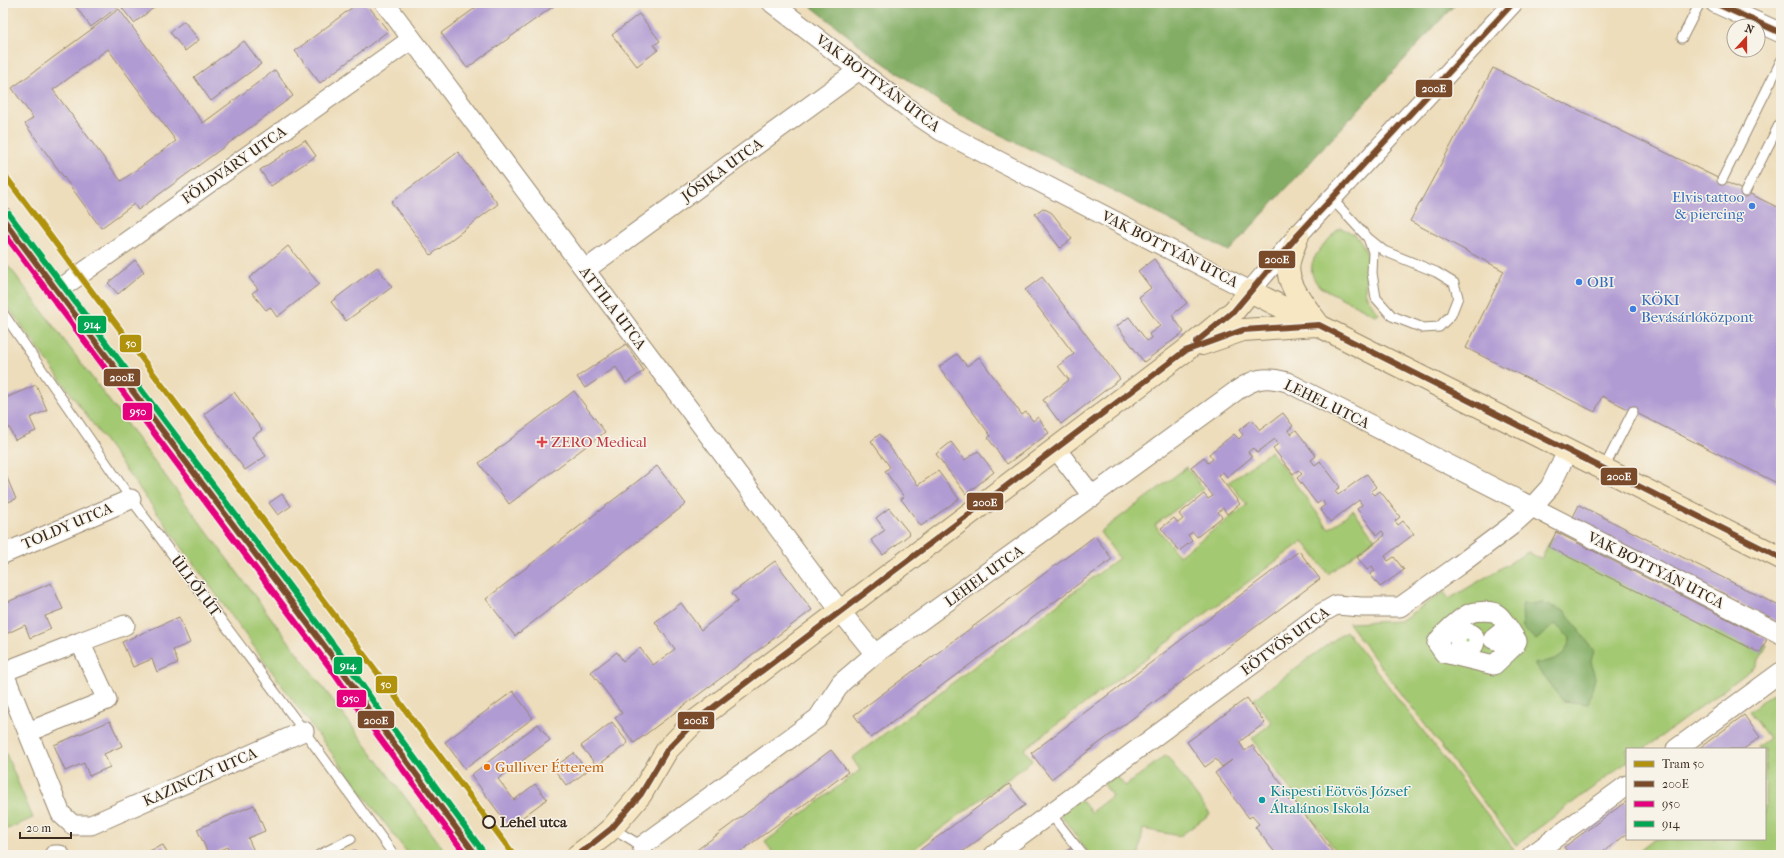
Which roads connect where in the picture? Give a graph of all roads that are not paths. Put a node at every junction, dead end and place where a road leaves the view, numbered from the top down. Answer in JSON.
{"nodes":[{"id":1,"x":385,"y":3,"type":"edge"},
{"id":2,"x":772,"y":3,"type":"edge"},
{"id":3,"x":1513,"y":3,"type":"edge"},
{"id":4,"x":1700,"y":3,"type":"edge"},
{"id":5,"x":1715,"y":3,"type":"edge"},
{"id":6,"x":1781,"y":33,"type":"edge"},
{"id":7,"x":1682,"y":38,"type":"dead end"},
{"id":8,"x":412,"y":39,"type":"junction"},
{"id":9,"x":1781,"y":61,"type":"edge"},
{"id":10,"x":859,"y":70,"type":"junction"},
{"id":11,"x":1781,"y":121,"type":"edge"},
{"id":12,"x":1722,"y":180,"type":"dead end"},
{"id":13,"x":1746,"y":192,"type":"dead end"},
{"id":14,"x":1332,"y":199,"type":"junction"},
{"id":15,"x":6,"y":230,"type":"edge"},
{"id":16,"x":1298,"y":235,"type":"junction"},
{"id":17,"x":1368,"y":238,"type":"junction"},
{"id":18,"x":585,"y":270,"type":"junction"},
{"id":19,"x":57,"y":291,"type":"junction"},
{"id":20,"x":1250,"y":291,"type":"junction"},
{"id":21,"x":3,"y":313,"type":"edge"},
{"id":22,"x":1319,"y":325,"type":"junction"},
{"id":23,"x":1186,"y":350,"type":"junction"},
{"id":24,"x":1633,"y":411,"type":"dead end"},
{"id":25,"x":1056,"y":449,"type":"junction"},
{"id":26,"x":1568,"y":450,"type":"junction"},
{"id":27,"x":1604,"y":468,"type":"junction"},
{"id":28,"x":1093,"y":497,"type":"junction"},
{"id":29,"x":132,"y":499,"type":"junction"},
{"id":30,"x":1532,"y":507,"type":"junction"},
{"id":31,"x":3,"y":554,"type":"edge"},
{"id":32,"x":1781,"y":558,"type":"edge"},
{"id":33,"x":841,"y":612,"type":"junction"},
{"id":34,"x":125,"y":624,"type":"dead end"},
{"id":35,"x":1508,"y":627,"type":"junction"},
{"id":36,"x":1781,"y":634,"type":"edge"},
{"id":37,"x":80,"y":642,"type":"junction"},
{"id":38,"x":1476,"y":645,"type":"junction"},
{"id":39,"x":1511,"y":649,"type":"junction"},
{"id":40,"x":875,"y":654,"type":"junction"},
{"id":41,"x":3,"y":671,"type":"edge"},
{"id":42,"x":1781,"y":672,"type":"edge"},
{"id":43,"x":304,"y":731,"type":"junction"},
{"id":44,"x":28,"y":732,"type":"junction"},
{"id":45,"x":1677,"y":748,"type":"edge"},
{"id":46,"x":1626,"y":786,"type":"edge"},
{"id":47,"x":1050,"y":813,"type":"junction"},
{"id":48,"x":612,"y":828,"type":"junction"},
{"id":49,"x":351,"y":840,"type":"dead end"},
{"id":50,"x":646,"y":851,"type":"edge"},
{"id":51,"x":1538,"y":853,"type":"edge"},
{"id":52,"x":54,"y":855,"type":"edge"},
{"id":53,"x":60,"y":855,"type":"edge"},
{"id":54,"x":319,"y":855,"type":"edge"},
{"id":55,"x":394,"y":855,"type":"edge"},
{"id":56,"x":476,"y":855,"type":"edge"},
{"id":57,"x":578,"y":855,"type":"edge"},
{"id":58,"x":994,"y":855,"type":"edge"},
{"id":59,"x":1083,"y":855,"type":"edge"}],
"edges":[{"from":1,"to":8,"type":"street","name":"ATTILA UTCA"},
{"from":2,"to":10,"type":"street","name":"VAK BOTTYÁN UTCA"},
{"from":3,"to":14,"type":"street"},
{"from":4,"to":7,"type":"lane"},
{"from":5,"to":6,"type":"street"},
{"from":8,"to":18,"type":"street","name":"ATTILA UTCA"},
{"from":8,"to":19,"type":"street","name":"FÖLDVÁRY UTCA"},
{"from":9,"to":12,"type":"lane"},
{"from":10,"to":18,"type":"street","name":"JÓSIKA UTCA"},
{"from":10,"to":20,"type":"street","name":"VAK BOTTYÁN UTCA"},
{"from":11,"to":13,"type":"lane"},
{"from":14,"to":16,"type":"street"},
{"from":14,"to":17,"type":"lane"},
{"from":15,"to":19,"type":"street"},
{"from":16,"to":20,"type":"street"},
{"from":16,"to":22,"type":"street"},
{"from":17,"to":17,"type":"lane"},
{"from":18,"to":33,"type":"street","name":"ATTILA UTCA"},
{"from":19,"to":56,"type":"street"},
{"from":20,"to":22,"type":"street","name":"VAK BOTTYÁN UTCA"},
{"from":20,"to":23,"type":"street"},
{"from":21,"to":29,"type":"lane","name":"ÜLLŐI ÚT"},
{"from":22,"to":23,"type":"street"},
{"from":22,"to":26,"type":"street","name":"VAK BOTTYÁN UTCA"},
{"from":23,"to":25,"type":"street"},
{"from":24,"to":27,"type":"lane"},
{"from":25,"to":28,"type":"street"},
{"from":25,"to":33,"type":"street"},
{"from":26,"to":27,"type":"street","name":"VAK BOTTYÁN UTCA"},
{"from":26,"to":30,"type":"street","name":"EÖTVÖS UTCA"},
{"from":27,"to":32,"type":"street","name":"VAK BOTTYÁN UTCA"},
{"from":28,"to":30,"type":"street","name":"LEHEL UTCA"},
{"from":28,"to":40,"type":"street","name":"LEHEL UTCA"},
{"from":29,"to":31,"type":"street","name":"TOLDY UTCA"},
{"from":29,"to":43,"type":"lane","name":"ÜLLŐI ÚT"},
{"from":30,"to":36,"type":"street","name":"VAK BOTTYÁN UTCA"},
{"from":30,"to":47,"type":"street","name":"EÖTVÖS UTCA"},
{"from":33,"to":40,"type":"street"},
{"from":33,"to":48,"type":"street"},
{"from":34,"to":37,"type":"street"},
{"from":35,"to":38,"type":"street"},
{"from":35,"to":38,"type":"street"},
{"from":35,"to":39,"type":"street"},
{"from":37,"to":41,"type":"street"},
{"from":37,"to":44,"type":"street"},
{"from":38,"to":39,"type":"street"},
{"from":38,"to":39,"type":"street"},
{"from":40,"to":50,"type":"street","name":"LEHEL UTCA"},
{"from":41,"to":44,"type":"street"},
{"from":42,"to":45,"type":"street"},
{"from":43,"to":44,"type":"street","name":"KAZINCZY UTCA"},
{"from":43,"to":55,"type":"lane","name":"ÜLLŐI ÚT"},
{"from":46,"to":51,"type":"street"},
{"from":47,"to":58,"type":"street","name":"EÖTVÖS UTCA"},
{"from":47,"to":59,"type":"lane"},
{"from":48,"to":50,"type":"lane"},
{"from":48,"to":57,"type":"street"},
{"from":49,"to":54,"type":"lane"},
{"from":52,"to":53,"type":"street"}]}
